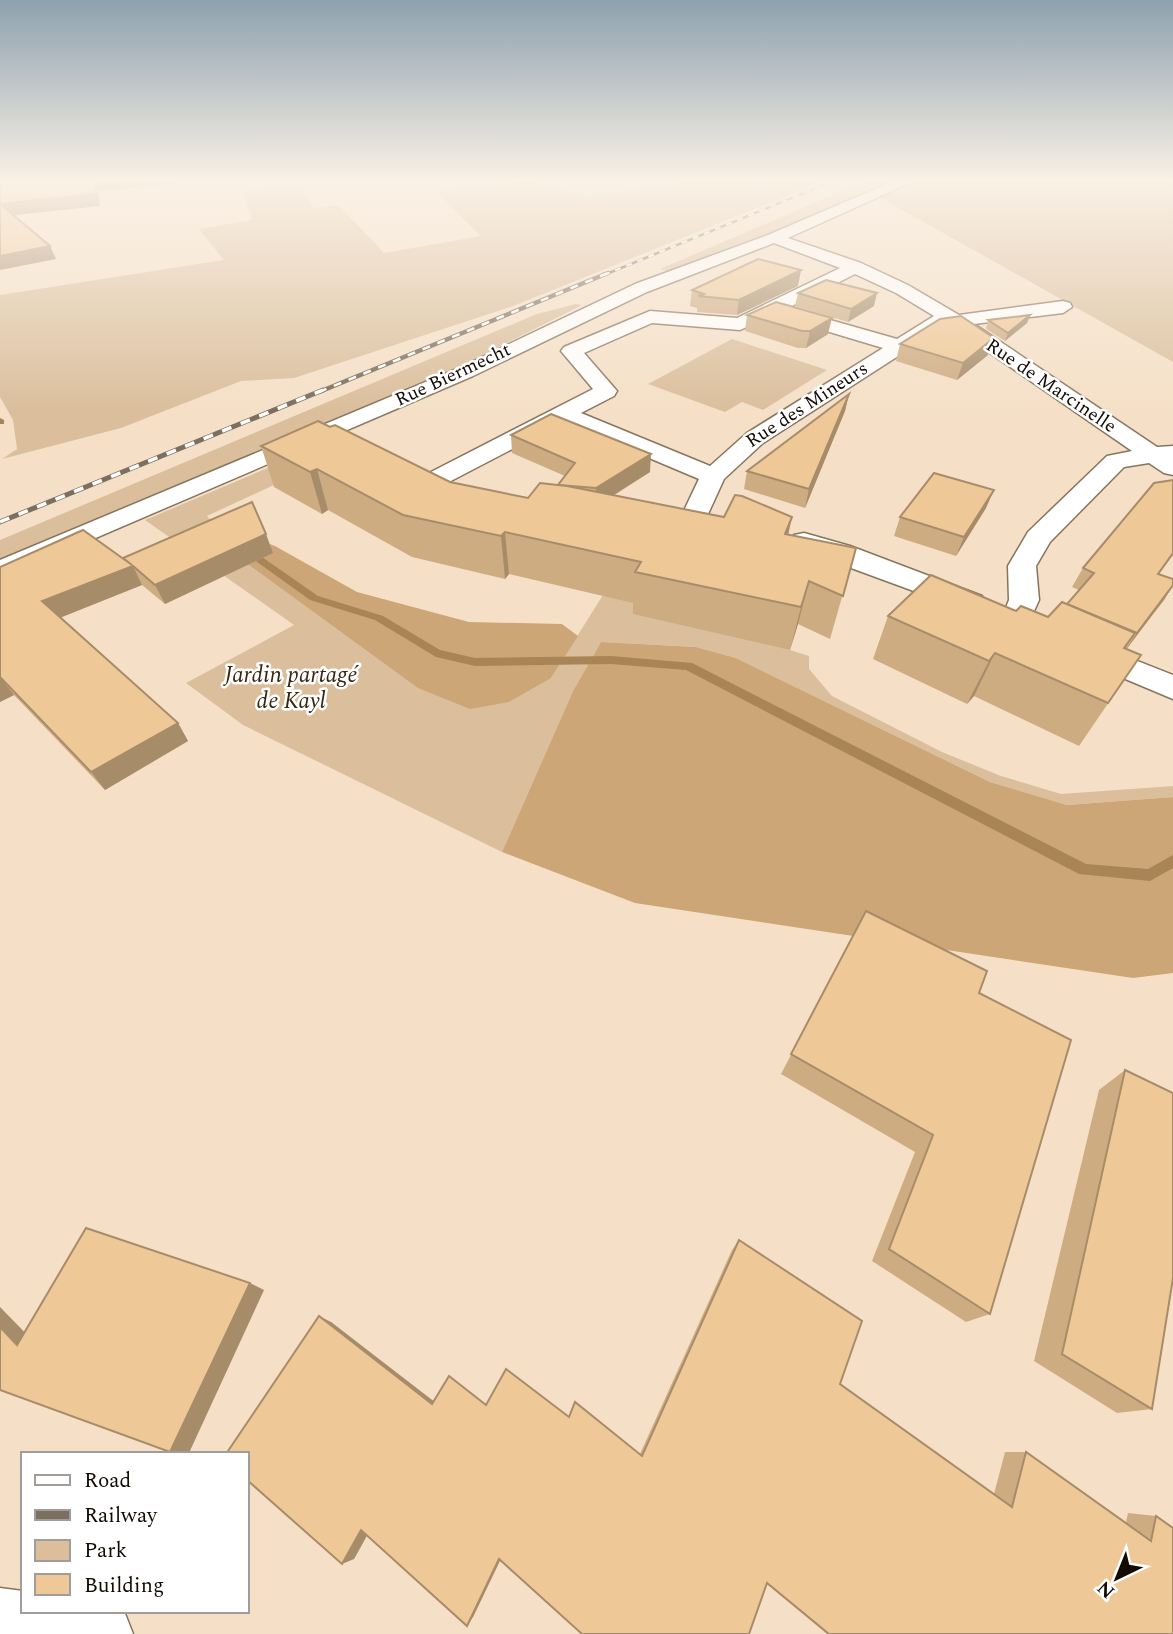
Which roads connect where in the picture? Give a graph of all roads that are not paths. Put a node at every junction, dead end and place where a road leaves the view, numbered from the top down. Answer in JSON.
{"nodes":[{"id":1,"x":723,"y":257,"type":"edge"},
{"id":2,"x":828,"y":257,"type":"edge"},
{"id":3,"x":855,"y":267,"type":"junction"},
{"id":4,"x":1063,"y":307,"type":"dead end"},
{"id":5,"x":770,"y":308,"type":"junction"},
{"id":6,"x":952,"y":319,"type":"junction"},
{"id":7,"x":898,"y":346,"type":"junction"},
{"id":8,"x":564,"y":414,"type":"junction"},
{"id":9,"x":337,"y":427,"type":"junction"},
{"id":10,"x":370,"y":444,"type":"edge"},
{"id":11,"x":1166,"y":458,"type":"edge"},
{"id":12,"x":713,"y":476,"type":"junction"},
{"id":13,"x":439,"y":478,"type":"edge"},
{"id":14,"x":695,"y":520,"type":"edge"},
{"id":15,"x":774,"y":533,"type":"edge"},
{"id":16,"x":0,"y":570,"type":"edge"},
{"id":17,"x":1040,"y":630,"type":"junction"},
{"id":18,"x":1173,"y":688,"type":"edge"},
{"id":19,"x":0,"y":1623,"type":"edge"},
{"id":20,"x":98,"y":1634,"type":"edge"}],
"edges":[{"from":1,"to":9,"type":"street","name":"Rue Biermecht"},
{"from":2,"to":3,"type":"street","name":"Rue de Marcinelle"},
{"from":3,"to":5,"type":"street"},
{"from":3,"to":6,"type":"street","name":"Rue de Marcinelle"},
{"from":4,"to":6,"type":"street"},
{"from":5,"to":7,"type":"street"},
{"from":5,"to":8,"type":"street"},
{"from":6,"to":7,"type":"street","name":"Rue des Mineurs"},
{"from":6,"to":11,"type":"street","name":"Rue de Marcinelle"},
{"from":7,"to":12,"type":"street","name":"Rue des Mineurs"},
{"from":8,"to":12,"type":"street"},
{"from":8,"to":13,"type":"street"},
{"from":9,"to":10,"type":"street"},
{"from":9,"to":16,"type":"street","name":"Rue Biermecht"},
{"from":11,"to":17,"type":"street"},
{"from":12,"to":14,"type":"street","name":"Rue des Mineurs"},
{"from":15,"to":17,"type":"street"},
{"from":17,"to":18,"type":"street"},
{"from":19,"to":20,"type":"street"}]}
